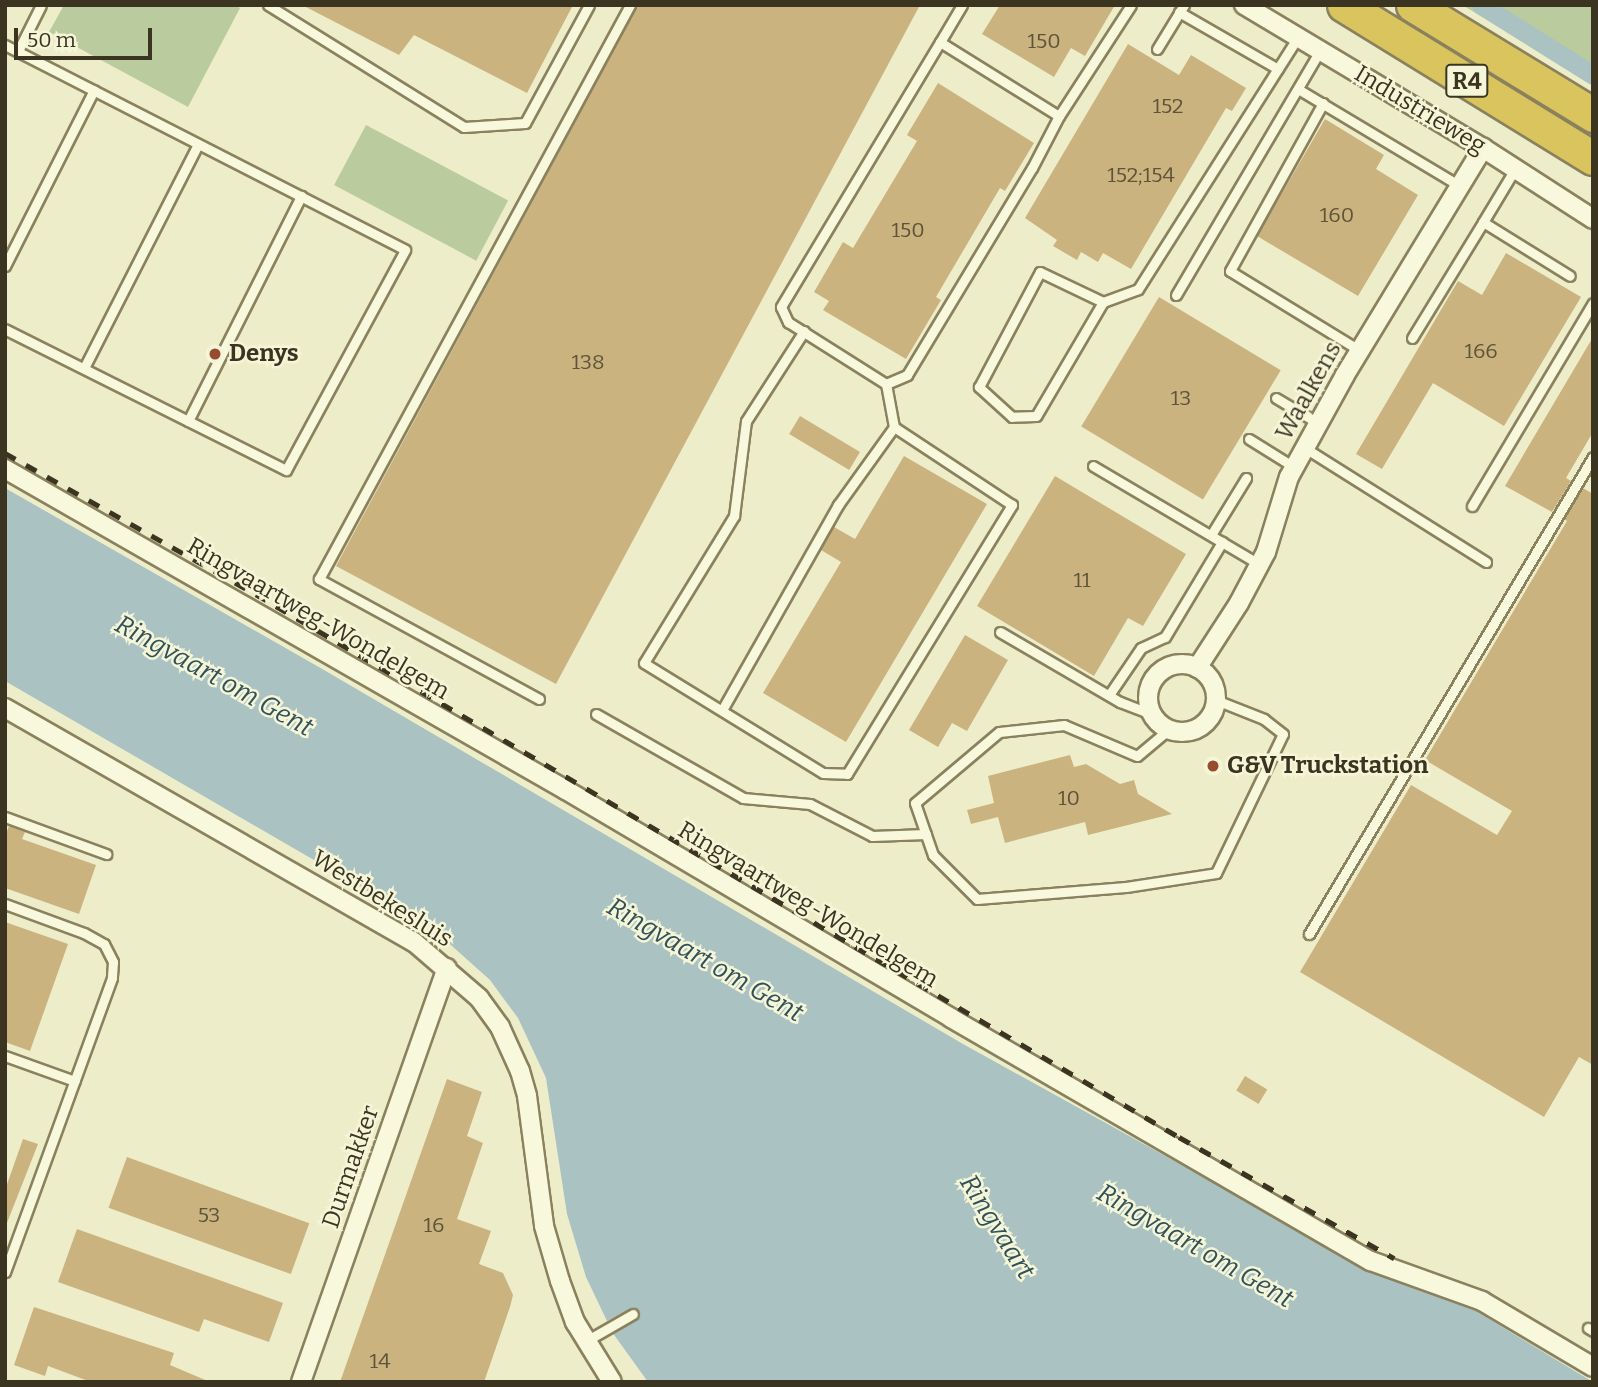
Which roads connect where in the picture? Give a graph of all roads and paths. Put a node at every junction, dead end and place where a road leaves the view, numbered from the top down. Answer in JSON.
{"nodes":[{"id":1,"x":41,"y":5,"type":"edge"},
{"id":2,"x":268,"y":5,"type":"edge"},
{"id":3,"x":589,"y":5,"type":"edge"},
{"id":4,"x":630,"y":5,"type":"edge"},
{"id":5,"x":962,"y":5,"type":"edge"},
{"id":6,"x":1131,"y":5,"type":"edge"},
{"id":7,"x":1244,"y":5,"type":"edge"},
{"id":8,"x":1344,"y":5,"type":"edge"},
{"id":9,"x":1413,"y":5,"type":"edge"},
{"id":10,"x":1182,"y":9,"type":"edge"},
{"id":11,"x":1298,"y":37,"type":"junction"},
{"id":12,"x":940,"y":42,"type":"junction"},
{"id":13,"x":5,"y":45,"type":"edge"},
{"id":14,"x":1157,"y":49,"type":"dead end"},
{"id":15,"x":18,"y":51,"type":"junction"},
{"id":16,"x":1320,"y":51,"type":"junction"},
{"id":17,"x":1278,"y":69,"type":"junction"},
{"id":18,"x":1298,"y":89,"type":"junction"},
{"id":19,"x":94,"y":90,"type":"junction"},
{"id":20,"x":1323,"y":103,"type":"junction"},
{"id":21,"x":1593,"y":115,"type":"edge"},
{"id":22,"x":1059,"y":116,"type":"junction"},
{"id":23,"x":198,"y":144,"type":"junction"},
{"id":24,"x":1483,"y":148,"type":"junction"},
{"id":25,"x":1592,"y":162,"type":"edge"},
{"id":26,"x":1515,"y":169,"type":"junction"},
{"id":27,"x":1460,"y":186,"type":"junction"},
{"id":28,"x":301,"y":196,"type":"junction"},
{"id":29,"x":1593,"y":219,"type":"edge"},
{"id":30,"x":1483,"y":222,"type":"junction"},
{"id":31,"x":5,"y":266,"type":"edge"},
{"id":32,"x":1570,"y":276,"type":"dead end"},
{"id":33,"x":1176,"y":295,"type":"dead end"},
{"id":34,"x":1103,"y":302,"type":"junction"},
{"id":35,"x":1593,"y":303,"type":"edge"},
{"id":36,"x":5,"y":329,"type":"edge"},
{"id":37,"x":804,"y":331,"type":"junction"},
{"id":38,"x":1412,"y":338,"type":"dead end"},
{"id":39,"x":1359,"y":350,"type":"junction"},
{"id":40,"x":84,"y":368,"type":"junction"},
{"id":41,"x":886,"y":384,"type":"junction"},
{"id":42,"x":1276,"y":398,"type":"dead end"},
{"id":43,"x":188,"y":421,"type":"junction"},
{"id":44,"x":1318,"y":423,"type":"junction"},
{"id":45,"x":894,"y":427,"type":"junction"},
{"id":46,"x":1248,"y":439,"type":"dead end"},
{"id":47,"x":1305,"y":448,"type":"junction"},
{"id":48,"x":1593,"y":457,"type":"edge"},
{"id":49,"x":1094,"y":466,"type":"dead end"},
{"id":50,"x":1294,"y":467,"type":"junction"},
{"id":51,"x":5,"y":470,"type":"edge"},
{"id":52,"x":1246,"y":478,"type":"dead end"},
{"id":53,"x":1472,"y":506,"type":"dead end"},
{"id":54,"x":1211,"y":535,"type":"junction"},
{"id":55,"x":1222,"y":542,"type":"junction"},
{"id":56,"x":1486,"y":562,"type":"dead end"},
{"id":57,"x":1259,"y":564,"type":"junction"},
{"id":58,"x":1000,"y":632,"type":"dead end"},
{"id":59,"x":1198,"y":668,"type":"junction"},
{"id":60,"x":1109,"y":695,"type":"junction"},
{"id":61,"x":539,"y":699,"type":"dead end"},
{"id":62,"x":1216,"y":700,"type":"junction"},
{"id":63,"x":5,"y":708,"type":"edge"},
{"id":64,"x":722,"y":710,"type":"junction"},
{"id":65,"x":596,"y":714,"type":"dead end"},
{"id":66,"x":1151,"y":714,"type":"junction"},
{"id":67,"x":1168,"y":730,"type":"junction"},
{"id":68,"x":5,"y":817,"type":"edge"},
{"id":69,"x":926,"y":834,"type":"junction"},
{"id":70,"x":106,"y":854,"type":"dead end"},
{"id":71,"x":5,"y":904,"type":"edge"},
{"id":72,"x":1309,"y":934,"type":"dead end"},
{"id":73,"x":447,"y":968,"type":"junction"},
{"id":74,"x":5,"y":1056,"type":"edge"},
{"id":75,"x":75,"y":1081,"type":"junction"},
{"id":76,"x":5,"y":1272,"type":"edge"},
{"id":77,"x":633,"y":1314,"type":"dead end"},
{"id":78,"x":586,"y":1341,"type":"junction"},
{"id":79,"x":1593,"y":1367,"type":"edge"},
{"id":80,"x":301,"y":1382,"type":"edge"},
{"id":81,"x":611,"y":1382,"type":"edge"}],
"edges":[{"from":1,"to":15,"type":"lane"},
{"from":2,"to":3,"type":"lane"},
{"from":4,"to":61,"type":"lane"},
{"from":5,"to":12,"type":"lane"},
{"from":6,"to":22,"type":"lane"},
{"from":7,"to":11,"type":"street","name":"Industrieweg"},
{"from":8,"to":25,"type":"highway","name":"Industrieweg","number":"R4"},
{"from":9,"to":21,"type":"highway","number":"R4"},
{"from":10,"to":14,"type":"lane"},
{"from":10,"to":17,"type":"lane"},
{"from":11,"to":16,"type":"street","name":"Industrieweg"},
{"from":11,"to":17,"type":"lane"},
{"from":12,"to":22,"type":"lane"},
{"from":12,"to":37,"type":"lane"},
{"from":13,"to":15,"type":"lane"},
{"from":15,"to":19,"type":"lane"},
{"from":16,"to":18,"type":"lane"},
{"from":16,"to":24,"type":"street","name":"Industrieweg"},
{"from":17,"to":34,"type":"lane"},
{"from":18,"to":20,"type":"lane"},
{"from":18,"to":33,"type":"lane"},
{"from":19,"to":23,"type":"lane"},
{"from":19,"to":31,"type":"lane"},
{"from":20,"to":27,"type":"lane"},
{"from":20,"to":39,"type":"lane"},
{"from":22,"to":41,"type":"lane"},
{"from":23,"to":28,"type":"lane"},
{"from":23,"to":40,"type":"lane"},
{"from":24,"to":26,"type":"street","name":"Industrieweg"},
{"from":24,"to":27,"type":"street","name":"Waalkens"},
{"from":26,"to":29,"type":"street","name":"Industrieweg"},
{"from":26,"to":30,"type":"lane"},
{"from":27,"to":39,"type":"street","name":"Waalkens"},
{"from":28,"to":43,"type":"lane"},
{"from":28,"to":43,"type":"lane"},
{"from":30,"to":32,"type":"lane"},
{"from":30,"to":38,"type":"lane"},
{"from":34,"to":34,"type":"lane"},
{"from":35,"to":53,"type":"lane"},
{"from":36,"to":40,"type":"lane"},
{"from":37,"to":41,"type":"lane"},
{"from":37,"to":64,"type":"lane"},
{"from":39,"to":44,"type":"street","name":"Waalkens"},
{"from":40,"to":43,"type":"lane"},
{"from":41,"to":45,"type":"lane"},
{"from":42,"to":44,"type":"lane"},
{"from":44,"to":47,"type":"street","name":"Waalkens"},
{"from":45,"to":64,"type":"lane"},
{"from":45,"to":64,"type":"lane"},
{"from":46,"to":50,"type":"lane"},
{"from":47,"to":50,"type":"street","name":"Waalkens"},
{"from":47,"to":56,"type":"lane"},
{"from":48,"to":72,"type":"lane"},
{"from":49,"to":54,"type":"lane"},
{"from":50,"to":57,"type":"street","name":"Waalkens"},
{"from":51,"to":79,"type":"street","name":"Ringvaartweg-Wondelgem"},
{"from":52,"to":54,"type":"lane"},
{"from":54,"to":55,"type":"lane"},
{"from":55,"to":57,"type":"lane"},
{"from":55,"to":60,"type":"lane"},
{"from":57,"to":59,"type":"street","name":"Waalkens"},
{"from":58,"to":60,"type":"lane"},
{"from":59,"to":62,"type":"street"},
{"from":59,"to":66,"type":"street"},
{"from":60,"to":66,"type":"lane"},
{"from":62,"to":67,"type":"street"},
{"from":62,"to":69,"type":"lane"},
{"from":63,"to":73,"type":"street","name":"Westbekesluis"},
{"from":65,"to":69,"type":"lane"},
{"from":66,"to":67,"type":"street"},
{"from":67,"to":69,"type":"lane"},
{"from":68,"to":70,"type":"lane"},
{"from":71,"to":75,"type":"lane"},
{"from":73,"to":78,"type":"street","name":"Westbekesluis"},
{"from":73,"to":80,"type":"street","name":"Durmakker"},
{"from":74,"to":75,"type":"lane"},
{"from":75,"to":76,"type":"lane"},
{"from":77,"to":78,"type":"lane"},
{"from":78,"to":81,"type":"street","name":"Westbekesluis"}]}
